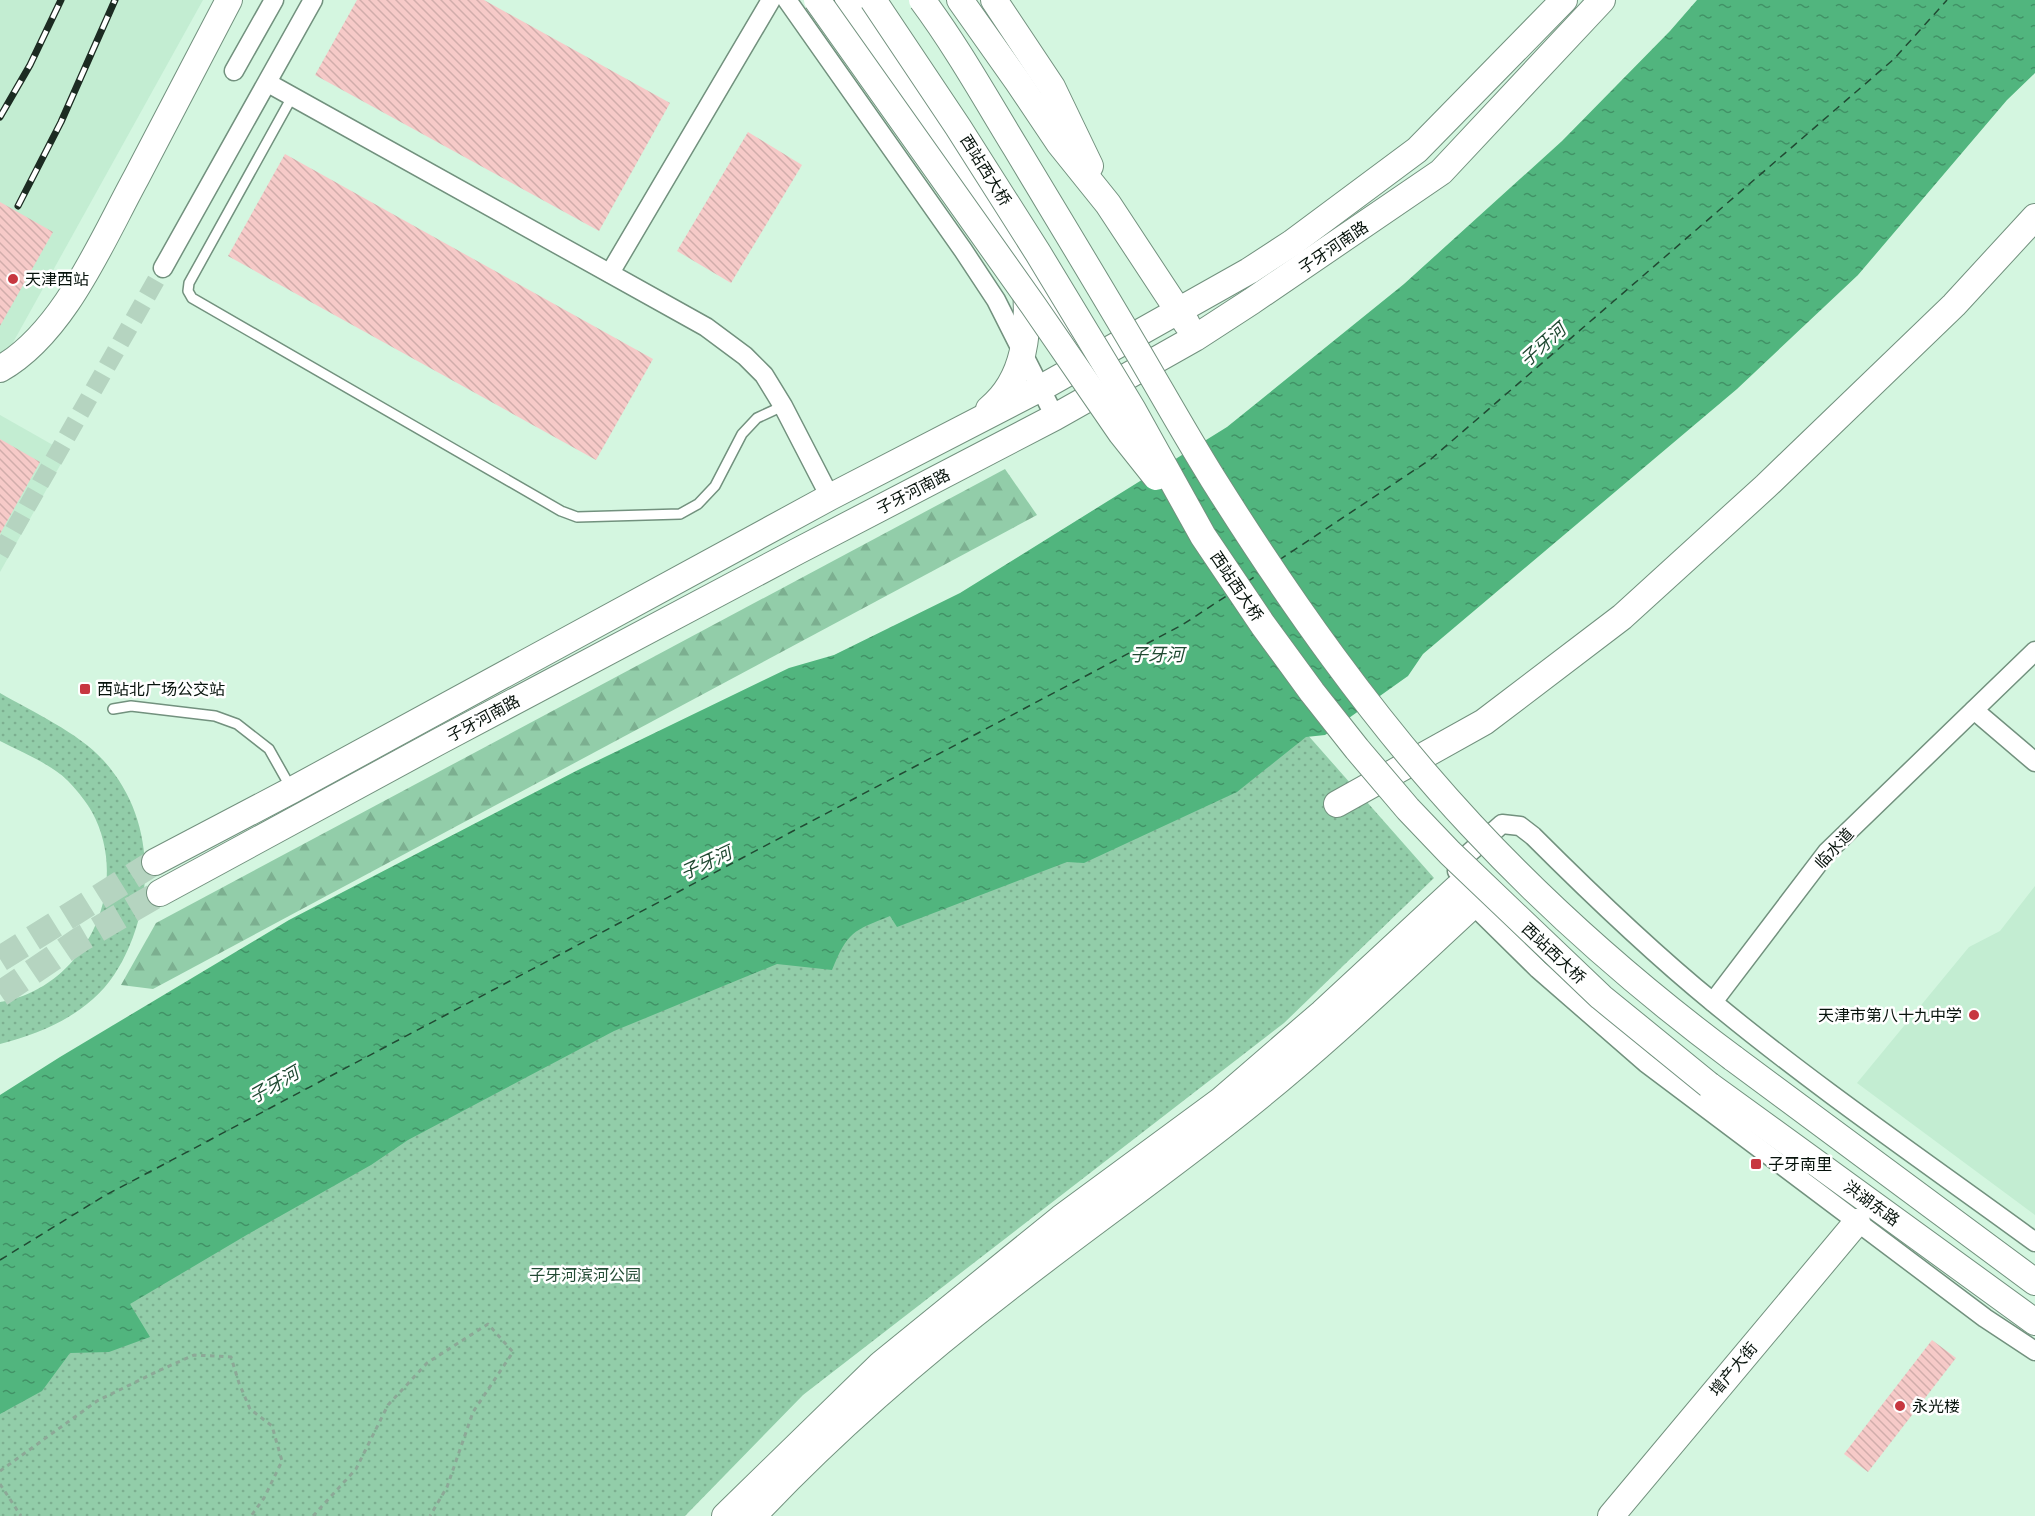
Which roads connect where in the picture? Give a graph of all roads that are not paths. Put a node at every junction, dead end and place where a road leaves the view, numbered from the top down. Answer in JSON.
{"nodes":[{"id":1,"x":229,"y":0,"type":"edge"},
{"id":2,"x":274,"y":0,"type":"edge"},
{"id":3,"x":313,"y":0,"type":"edge"},
{"id":4,"x":771,"y":0,"type":"edge"},
{"id":5,"x":787,"y":0,"type":"edge"},
{"id":6,"x":817,"y":0,"type":"edge"},
{"id":7,"x":848,"y":0,"type":"edge"},
{"id":8,"x":873,"y":0,"type":"edge"},
{"id":9,"x":922,"y":0,"type":"edge"},
{"id":10,"x":960,"y":0,"type":"edge"},
{"id":11,"x":994,"y":0,"type":"edge"},
{"id":12,"x":1564,"y":0,"type":"edge"},
{"id":13,"x":1602,"y":0,"type":"edge"},
{"id":14,"x":234,"y":70,"type":"dead end"},
{"id":15,"x":268,"y":83,"type":"junction"},
{"id":16,"x":292,"y":97,"type":"junction"},
{"id":17,"x":1108,"y":204,"type":"junction"},
{"id":18,"x":2035,"y":217,"type":"edge"},
{"id":19,"x":1021,"y":262,"type":"junction"},
{"id":20,"x":163,"y":268,"type":"tunnel mouth"},
{"id":21,"x":610,"y":273,"type":"junction"},
{"id":22,"x":1170,"y":316,"type":"junction"},
{"id":23,"x":1195,"y":338,"type":"junction"},
{"id":24,"x":1023,"y":352,"type":"junction"},
{"id":25,"x":1088,"y":361,"type":"junction"},
{"id":26,"x":0,"y":369,"type":"edge"},
{"id":27,"x":1116,"y":384,"type":"junction"},
{"id":28,"x":1041,"y":388,"type":"junction"},
{"id":29,"x":783,"y":406,"type":"junction"},
{"id":30,"x":1055,"y":417,"type":"junction"},
{"id":31,"x":970,"y":424,"type":"junction"},
{"id":32,"x":830,"y":497,"type":"junction"},
{"id":33,"x":1203,"y":536,"type":"junction"},
{"id":34,"x":2035,"y":651,"type":"edge"},
{"id":35,"x":113,"y":710,"type":"dead end"},
{"id":36,"x":1974,"y":710,"type":"junction"},
{"id":37,"x":2035,"y":762,"type":"edge"},
{"id":38,"x":292,"y":790,"type":"junction"},
{"id":39,"x":1336,"y":804,"type":"dead end"},
{"id":40,"x":155,"y":862,"type":"tunnel mouth"},
{"id":41,"x":160,"y":893,"type":"tunnel mouth"},
{"id":42,"x":1465,"y":897,"type":"junction"},
{"id":43,"x":1713,"y":1002,"type":"junction"},
{"id":44,"x":1733,"y":1058,"type":"joint"},
{"id":45,"x":1709,"y":1085,"type":"joint"},
{"id":46,"x":1857,"y":1222,"type":"junction"},
{"id":47,"x":2035,"y":1242,"type":"edge"},
{"id":48,"x":2035,"y":1282,"type":"edge"},
{"id":49,"x":2035,"y":1322,"type":"edge"},
{"id":50,"x":2035,"y":1351,"type":"edge"},
{"id":51,"x":725,"y":1516,"type":"edge"},
{"id":52,"x":753,"y":1516,"type":"edge"},
{"id":53,"x":1611,"y":1516,"type":"edge"}],
"edges":[{"from":1,"to":26,"type":"main road"},
{"from":2,"to":14,"type":"street"},
{"from":3,"to":15,"type":"street"},
{"from":4,"to":21,"type":"street"},
{"from":5,"to":24,"type":"street"},
{"from":6,"to":33,"type":"main road","bridge":true},
{"from":7,"to":19,"type":"main road"},
{"from":8,"to":33,"type":"main road","name":"西站西大桥","bridge":true},
{"from":9,"to":44,"type":"main road","name":"西站西大桥","bridge":true},
{"from":10,"to":17,"type":"main road"},
{"from":11,"to":17,"type":"main road"},
{"from":12,"to":22,"type":"main road","name":"子牙河南路"},
{"from":13,"to":23,"type":"main road","name":"子牙河南路"},
{"from":15,"to":16,"type":"street"},
{"from":15,"to":20,"type":"street"},
{"from":16,"to":21,"type":"street"},
{"from":16,"to":29,"type":"lane"},
{"from":17,"to":22,"type":"main road"},
{"from":18,"to":39,"type":"main road"},
{"from":19,"to":24,"type":"main road"},
{"from":19,"to":25,"type":"main road"},
{"from":21,"to":29,"type":"street"},
{"from":22,"to":23,"type":"main road"},
{"from":22,"to":25,"type":"main road","name":"子牙河南路"},
{"from":22,"to":27,"type":"main road"},
{"from":23,"to":27,"type":"main road","name":"子牙河南路"},
{"from":24,"to":28,"type":"street"},
{"from":24,"to":31,"type":"main road"},
{"from":25,"to":27,"type":"main road"},
{"from":25,"to":28,"type":"main road","name":"子牙河南路"},
{"from":27,"to":30,"type":"main road","name":"子牙河南路"},
{"from":28,"to":30,"type":"street"},
{"from":28,"to":31,"type":"main road","name":"子牙河南路"},
{"from":29,"to":32,"type":"street"},
{"from":30,"to":41,"type":"main road","name":"子牙河南路"},
{"from":31,"to":32,"type":"main road","name":"子牙河南路"},
{"from":32,"to":38,"type":"main road","name":"子牙河南路"},
{"from":33,"to":45,"type":"main road","name":"西站西大桥","bridge":true},
{"from":34,"to":36,"type":"street","name":"临水道"},
{"from":35,"to":38,"type":"lane"},
{"from":36,"to":37,"type":"street"},
{"from":36,"to":43,"type":"street","name":"临水道"},
{"from":38,"to":40,"type":"main road","name":"子牙河南路"},
{"from":42,"to":43,"type":"street"},
{"from":42,"to":46,"type":"street"},
{"from":42,"to":51,"type":"main road"},
{"from":42,"to":52,"type":"main road"},
{"from":43,"to":47,"type":"street"},
{"from":44,"to":48,"type":"main road","name":"洪湖东路"},
{"from":45,"to":49,"type":"main road","name":"洪湖东路"},
{"from":46,"to":50,"type":"street"},
{"from":46,"to":53,"type":"main road","name":"增产大街"}]}
